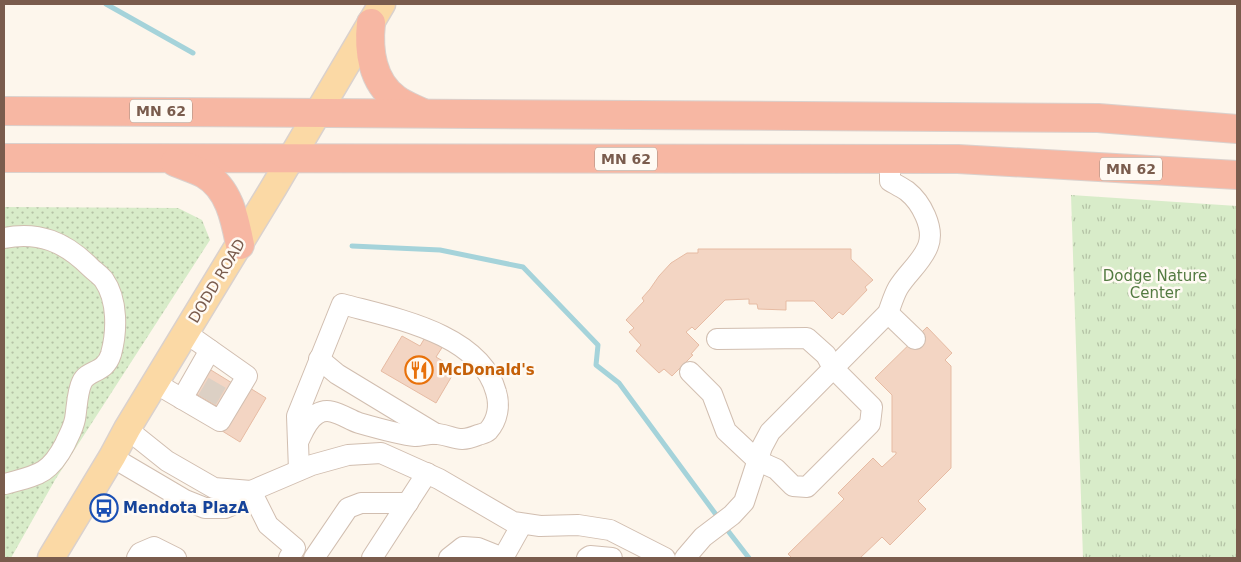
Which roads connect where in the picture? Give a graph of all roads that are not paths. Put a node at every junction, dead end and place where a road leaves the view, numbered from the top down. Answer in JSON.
{"nodes":[{"id":1,"x":377,"y":13,"type":"edge"},
{"id":2,"x":4,"y":111,"type":"edge"},
{"id":3,"x":319,"y":112,"type":"junction"},
{"id":4,"x":421,"y":112,"type":"junction"},
{"id":5,"x":1237,"y":129,"type":"edge"},
{"id":6,"x":4,"y":158,"type":"edge"},
{"id":7,"x":167,"y":158,"type":"junction"},
{"id":8,"x":292,"y":158,"type":"junction"},
{"id":9,"x":890,"y":159,"type":"junction"},
{"id":10,"x":1237,"y":175,"type":"edge"},
{"id":11,"x":4,"y":238,"type":"edge"},
{"id":12,"x":240,"y":245,"type":"junction"},
{"id":13,"x":888,"y":313,"type":"junction"},
{"id":14,"x":186,"y":333,"type":"junction"},
{"id":15,"x":718,"y":339,"type":"dead end"},
{"id":16,"x":915,"y":339,"type":"dead end"},
{"id":17,"x":210,"y":350,"type":"junction"},
{"id":18,"x":319,"y":359,"type":"junction"},
{"id":19,"x":833,"y":368,"type":"junction"},
{"id":20,"x":690,"y":372,"type":"dead end"},
{"id":21,"x":155,"y":383,"type":"junction"},
{"id":22,"x":182,"y":399,"type":"junction"},
{"id":23,"x":127,"y":429,"type":"junction"},
{"id":24,"x":436,"y":434,"type":"junction"},
{"id":25,"x":298,"y":442,"type":"junction"},
{"id":26,"x":112,"y":457,"type":"junction"},
{"id":27,"x":758,"y":461,"type":"junction"},
{"id":28,"x":299,"y":470,"type":"junction"},
{"id":29,"x":427,"y":474,"type":"junction"},
{"id":30,"x":5,"y":484,"type":"dead end"},
{"id":31,"x":251,"y":491,"type":"junction"},
{"id":32,"x":408,"y":503,"type":"junction"},
{"id":33,"x":522,"y":524,"type":"junction"},
{"id":34,"x":302,"y":556,"type":"edge"},
{"id":35,"x":686,"y":557,"type":"edge"},
{"id":36,"x":51,"y":558,"type":"edge"},
{"id":37,"x":137,"y":558,"type":"edge"},
{"id":38,"x":176,"y":558,"type":"edge"},
{"id":39,"x":372,"y":558,"type":"edge"},
{"id":40,"x":449,"y":558,"type":"edge"},
{"id":41,"x":503,"y":558,"type":"edge"},
{"id":42,"x":587,"y":558,"type":"edge"},
{"id":43,"x":612,"y":558,"type":"edge"},
{"id":44,"x":665,"y":558,"type":"edge"}],
"edges":[{"from":1,"to":3,"type":"main road","name":"DODD ROAD"},
{"from":1,"to":4,"type":"highway"},
{"from":2,"to":3,"type":"highway","number":"MN 62"},
{"from":3,"to":4,"type":"highway","number":"MN 62"},
{"from":3,"to":8,"type":"main road","name":"DODD ROAD"},
{"from":4,"to":5,"type":"highway","number":"MN 62"},
{"from":6,"to":7,"type":"highway","number":"MN 62"},
{"from":7,"to":8,"type":"highway","number":"MN 62"},
{"from":7,"to":12,"type":"highway"},
{"from":8,"to":9,"type":"highway","number":"MN 62"},
{"from":8,"to":12,"type":"main road","name":"DODD ROAD"},
{"from":9,"to":10,"type":"highway","number":"MN 62"},
{"from":9,"to":13,"type":"lane"},
{"from":11,"to":30,"type":"lane"},
{"from":12,"to":14,"type":"main road","name":"DODD ROAD"},
{"from":13,"to":16,"type":"lane"},
{"from":13,"to":19,"type":"lane"},
{"from":14,"to":17,"type":"lane"},
{"from":14,"to":21,"type":"main road","name":"DODD ROAD"},
{"from":15,"to":19,"type":"lane"},
{"from":17,"to":22,"type":"lane"},
{"from":17,"to":22,"type":"lane"},
{"from":18,"to":24,"type":"lane"},
{"from":18,"to":24,"type":"lane"},
{"from":18,"to":25,"type":"lane"},
{"from":19,"to":27,"type":"lane"},
{"from":19,"to":27,"type":"lane"},
{"from":20,"to":27,"type":"lane"},
{"from":21,"to":22,"type":"lane"},
{"from":21,"to":23,"type":"main road","name":"DODD ROAD"},
{"from":23,"to":26,"type":"main road","name":"DODD ROAD"},
{"from":23,"to":31,"type":"lane"},
{"from":24,"to":25,"type":"lane"},
{"from":25,"to":28,"type":"lane"},
{"from":26,"to":31,"type":"lane"},
{"from":26,"to":36,"type":"main road","name":"DODD ROAD"},
{"from":27,"to":35,"type":"lane"},
{"from":28,"to":29,"type":"lane"},
{"from":28,"to":31,"type":"lane"},
{"from":29,"to":32,"type":"lane"},
{"from":29,"to":33,"type":"lane"},
{"from":31,"to":34,"type":"lane"},
{"from":32,"to":34,"type":"lane"},
{"from":32,"to":39,"type":"lane"},
{"from":33,"to":41,"type":"lane"},
{"from":33,"to":44,"type":"lane"},
{"from":37,"to":38,"type":"lane"},
{"from":40,"to":41,"type":"lane"},
{"from":42,"to":43,"type":"lane"}]}
